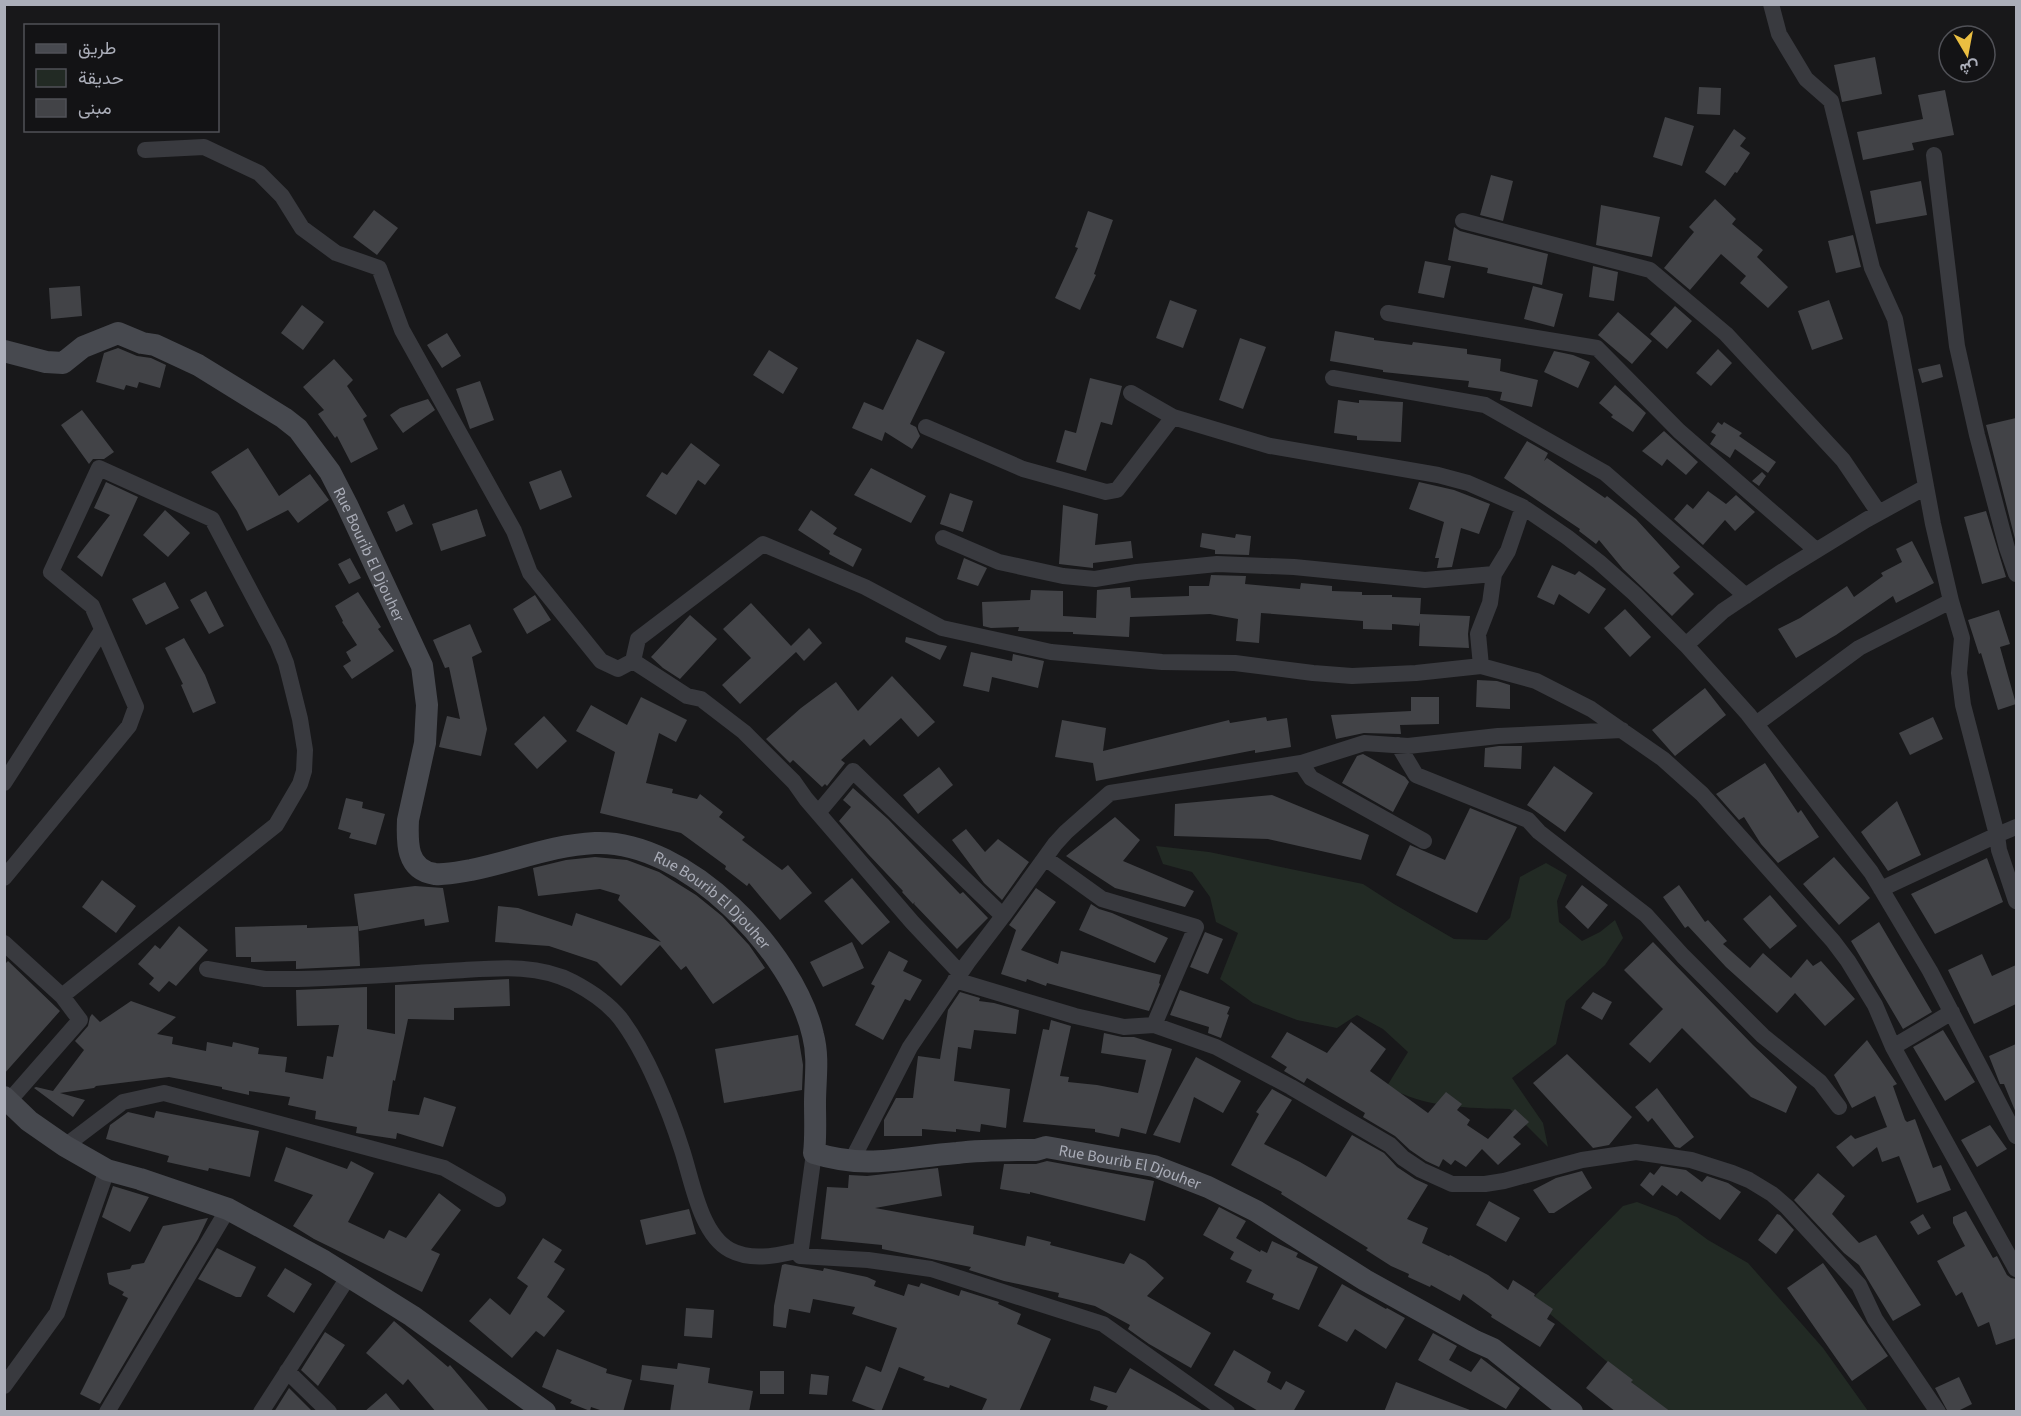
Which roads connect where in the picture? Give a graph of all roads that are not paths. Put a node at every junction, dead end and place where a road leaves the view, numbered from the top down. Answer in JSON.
{"nodes":[{"id":1,"x":1771,"y":4,"type":"edge"},
{"id":2,"x":145,"y":150,"type":"dead end"},
{"id":3,"x":1934,"y":155,"type":"dead end"},
{"id":4,"x":1463,"y":221,"type":"dead end"},
{"id":5,"x":1388,"y":313,"type":"dead end"},
{"id":6,"x":4,"y":351,"type":"edge"},
{"id":7,"x":1333,"y":378,"type":"dead end"},
{"id":8,"x":1131,"y":393,"type":"dead end"},
{"id":9,"x":1173,"y":417,"type":"junction"},
{"id":10,"x":926,"y":427,"type":"dead end"},
{"id":11,"x":1926,"y":487,"type":"junction"},
{"id":12,"x":1523,"y":507,"type":"junction"},
{"id":13,"x":1879,"y":513,"type":"junction"},
{"id":14,"x":943,"y":538,"type":"dead end"},
{"id":15,"x":1816,"y":550,"type":"junction"},
{"id":16,"x":1494,"y":574,"type":"junction"},
{"id":17,"x":2016,"y":574,"type":"edge"},
{"id":18,"x":1746,"y":596,"type":"junction"},
{"id":19,"x":1951,"y":601,"type":"junction"},
{"id":20,"x":102,"y":630,"type":"junction"},
{"id":21,"x":1686,"y":645,"type":"junction"},
{"id":22,"x":633,"y":661,"type":"junction"},
{"id":23,"x":1481,"y":666,"type":"junction"},
{"id":24,"x":1756,"y":724,"type":"junction"},
{"id":25,"x":1622,"y":730,"type":"junction"},
{"id":26,"x":1398,"y":745,"type":"junction"},
{"id":27,"x":1301,"y":764,"type":"junction"},
{"id":28,"x":4,"y":783,"type":"edge"},
{"id":29,"x":818,"y":813,"type":"junction"},
{"id":30,"x":2016,"y":828,"type":"edge"},
{"id":31,"x":1997,"y":835,"type":"junction"},
{"id":32,"x":1424,"y":842,"type":"dead end"},
{"id":33,"x":1045,"y":858,"type":"junction"},
{"id":34,"x":4,"y":878,"type":"edge"},
{"id":35,"x":1881,"y":889,"type":"junction"},
{"id":36,"x":2016,"y":902,"type":"edge"},
{"id":37,"x":1003,"y":916,"type":"junction"},
{"id":38,"x":4,"y":944,"type":"edge"},
{"id":39,"x":207,"y":969,"type":"dead end"},
{"id":40,"x":958,"y":976,"type":"junction"},
{"id":41,"x":62,"y":996,"type":"junction"},
{"id":42,"x":1952,"y":1012,"type":"junction"},
{"id":43,"x":1154,"y":1025,"type":"junction"},
{"id":44,"x":1893,"y":1047,"type":"junction"},
{"id":45,"x":7,"y":1099,"type":"edge"},
{"id":46,"x":1839,"y":1107,"type":"dead end"},
{"id":47,"x":2016,"y":1136,"type":"edge"},
{"id":48,"x":65,"y":1146,"type":"junction"},
{"id":49,"x":814,"y":1153,"type":"junction"},
{"id":50,"x":851,"y":1162,"type":"junction"},
{"id":51,"x":107,"y":1170,"type":"junction"},
{"id":52,"x":498,"y":1198,"type":"dead end"},
{"id":53,"x":228,"y":1209,"type":"junction"},
{"id":54,"x":801,"y":1250,"type":"junction"},
{"id":55,"x":2016,"y":1269,"type":"edge"},
{"id":56,"x":349,"y":1276,"type":"junction"},
{"id":57,"x":287,"y":1371,"type":"junction"},
{"id":58,"x":4,"y":1386,"type":"edge"},
{"id":59,"x":524,"y":1404,"type":"edge"},
{"id":60,"x":107,"y":1412,"type":"edge"},
{"id":61,"x":261,"y":1412,"type":"edge"},
{"id":62,"x":329,"y":1412,"type":"edge"},
{"id":63,"x":544,"y":1412,"type":"edge"},
{"id":64,"x":1227,"y":1412,"type":"edge"},
{"id":65,"x":1572,"y":1412,"type":"edge"},
{"id":66,"x":1938,"y":1412,"type":"edge"}],
"edges":[{"from":1,"to":11,"type":"street"},
{"from":2,"to":22,"type":"street"},
{"from":3,"to":17,"type":"street"},
{"from":4,"to":13,"type":"street"},
{"from":5,"to":15,"type":"street"},
{"from":6,"to":49,"type":"main road","name":"Rue Bourib El Djouher"},
{"from":7,"to":18,"type":"street"},
{"from":8,"to":9,"type":"street"},
{"from":9,"to":10,"type":"street"},
{"from":9,"to":12,"type":"street"},
{"from":11,"to":13,"type":"street"},
{"from":11,"to":19,"type":"street"},
{"from":12,"to":16,"type":"street"},
{"from":12,"to":21,"type":"street"},
{"from":13,"to":15,"type":"street"},
{"from":14,"to":16,"type":"street"},
{"from":15,"to":18,"type":"street"},
{"from":16,"to":23,"type":"street"},
{"from":18,"to":21,"type":"street"},
{"from":19,"to":24,"type":"street"},
{"from":19,"to":31,"type":"street"},
{"from":20,"to":28,"type":"street"},
{"from":20,"to":34,"type":"street"},
{"from":20,"to":41,"type":"street"},
{"from":21,"to":24,"type":"street"},
{"from":22,"to":23,"type":"street"},
{"from":22,"to":29,"type":"street"},
{"from":23,"to":25,"type":"street"},
{"from":24,"to":35,"type":"street"},
{"from":25,"to":26,"type":"street"},
{"from":25,"to":44,"type":"street"},
{"from":26,"to":27,"type":"street"},
{"from":26,"to":46,"type":"street"},
{"from":27,"to":32,"type":"street"},
{"from":27,"to":33,"type":"street"},
{"from":29,"to":37,"type":"street"},
{"from":29,"to":40,"type":"street"},
{"from":30,"to":31,"type":"street"},
{"from":31,"to":35,"type":"street"},
{"from":31,"to":36,"type":"street"},
{"from":33,"to":37,"type":"street"},
{"from":33,"to":43,"type":"street"},
{"from":35,"to":42,"type":"street"},
{"from":37,"to":40,"type":"street"},
{"from":38,"to":41,"type":"street"},
{"from":39,"to":54,"type":"street"},
{"from":40,"to":43,"type":"street"},
{"from":40,"to":50,"type":"street"},
{"from":41,"to":45,"type":"street"},
{"from":42,"to":44,"type":"street"},
{"from":42,"to":47,"type":"street"},
{"from":43,"to":66,"type":"street"},
{"from":44,"to":55,"type":"street"},
{"from":45,"to":48,"type":"main road"},
{"from":48,"to":51,"type":"main road"},
{"from":48,"to":52,"type":"street"},
{"from":49,"to":50,"type":"main road","name":"Rue Bourib El Djouher"},
{"from":49,"to":54,"type":"street"},
{"from":50,"to":65,"type":"main road","name":"Rue Bourib El Djouher"},
{"from":51,"to":53,"type":"main road"},
{"from":51,"to":58,"type":"street"},
{"from":53,"to":56,"type":"main road"},
{"from":53,"to":60,"type":"street"},
{"from":54,"to":64,"type":"street"},
{"from":56,"to":57,"type":"street"},
{"from":56,"to":59,"type":"main road"},
{"from":57,"to":61,"type":"street"},
{"from":57,"to":62,"type":"street"},
{"from":59,"to":63,"type":"main road"}]}
